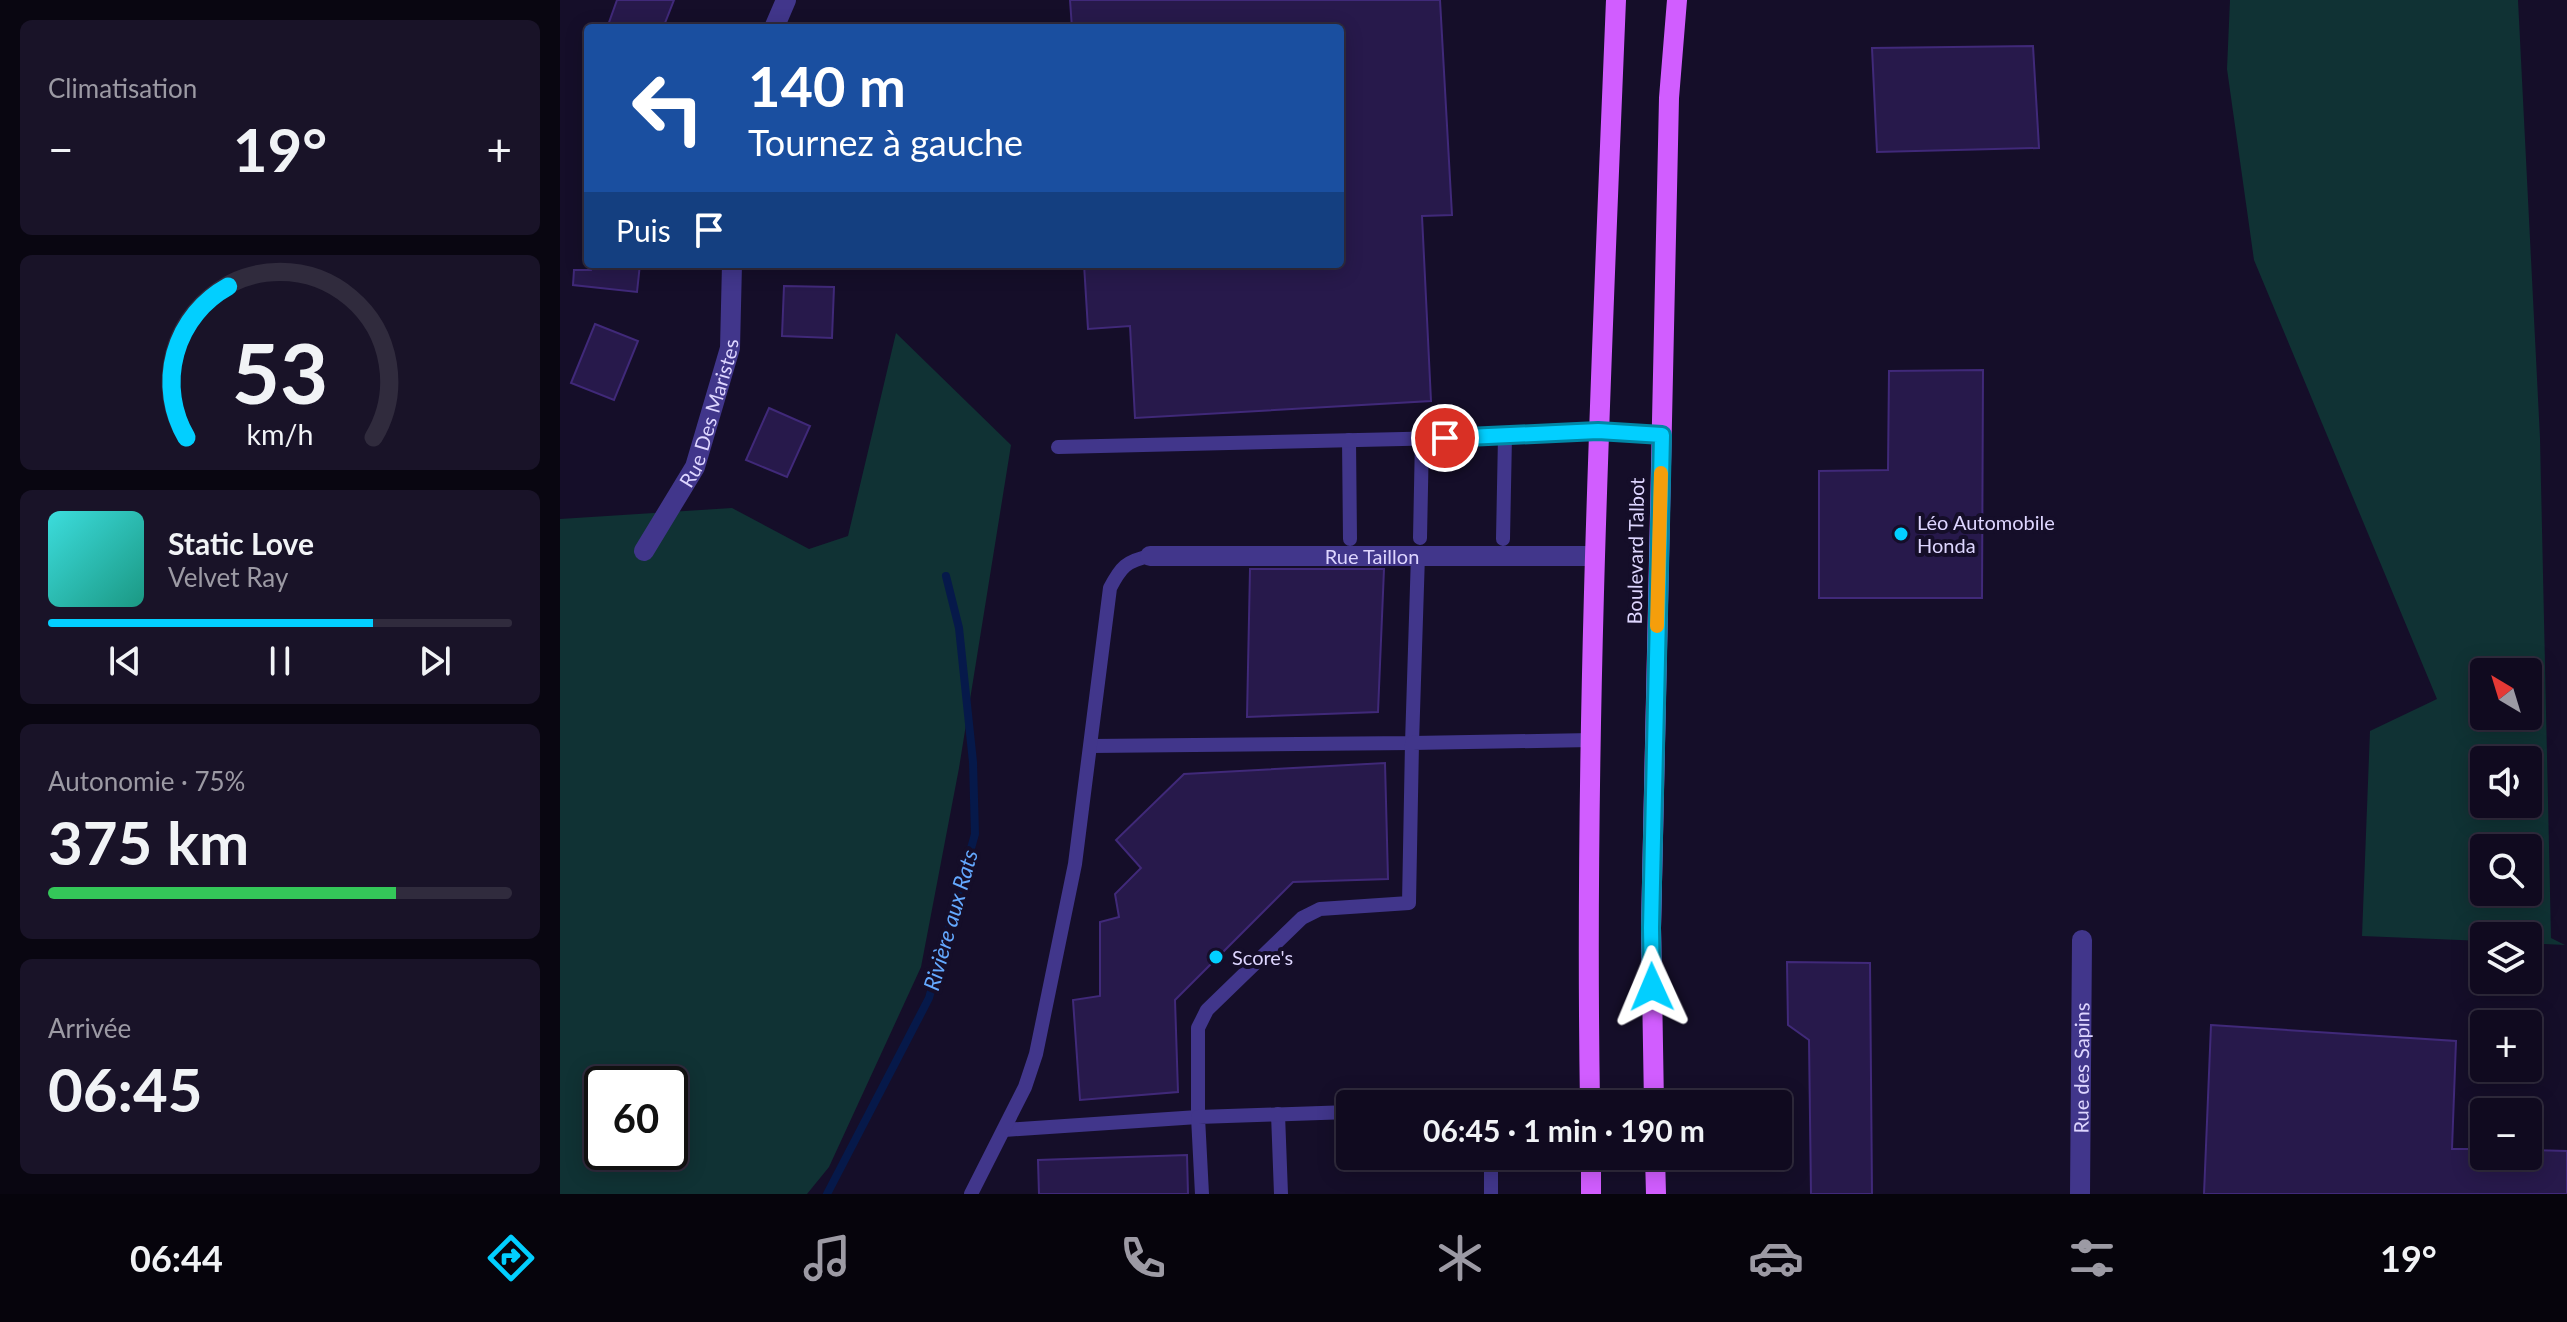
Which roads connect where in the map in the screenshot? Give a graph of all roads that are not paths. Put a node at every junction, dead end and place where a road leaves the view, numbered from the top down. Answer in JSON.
{"nodes":[{"id":1,"x":786,"y":0,"type":"edge"},
{"id":2,"x":1616,"y":0,"type":"edge"},
{"id":3,"x":1677,"y":0,"type":"edge"},
{"id":4,"x":776,"y":24,"type":"edge"},
{"id":5,"x":732,"y":268,"type":"edge"},
{"id":6,"x":1598,"y":431,"type":"junction"},
{"id":7,"x":1662,"y":435,"type":"junction"},
{"id":8,"x":1505,"y":436,"type":"junction"},
{"id":9,"x":1422,"y":438,"type":"junction"},
{"id":10,"x":1349,"y":440,"type":"junction"},
{"id":11,"x":1058,"y":447,"type":"dead end"},
{"id":12,"x":1350,"y":539,"type":"dead end"},
{"id":13,"x":1503,"y":539,"type":"dead end"},
{"id":14,"x":1419,"y":547,"type":"junction"},
{"id":15,"x":644,"y":551,"type":"dead end"},
{"id":16,"x":1150,"y":556,"type":"joint"},
{"id":17,"x":1594,"y":556,"type":"junction"},
{"id":18,"x":1592,"y":740,"type":"junction"},
{"id":19,"x":1412,"y":743,"type":"junction"},
{"id":20,"x":1091,"y":746,"type":"junction"},
{"id":21,"x":2082,"y":940,"type":"dead end"},
{"id":22,"x":1590,"y":1090,"type":"edge"},
{"id":23,"x":1654,"y":1090,"type":"edge"},
{"id":24,"x":1336,"y":1112,"type":"edge"},
{"id":25,"x":1278,"y":1114,"type":"junction"},
{"id":26,"x":1198,"y":1117,"type":"junction"},
{"id":27,"x":1004,"y":1130,"type":"junction"},
{"id":28,"x":1491,"y":1170,"type":"edge"},
{"id":29,"x":1591,"y":1170,"type":"edge"},
{"id":30,"x":1655,"y":1170,"type":"edge"},
{"id":31,"x":971,"y":1194,"type":"edge"},
{"id":32,"x":1202,"y":1194,"type":"edge"},
{"id":33,"x":1281,"y":1194,"type":"edge"},
{"id":34,"x":1491,"y":1194,"type":"edge"},
{"id":35,"x":1591,"y":1194,"type":"edge"},
{"id":36,"x":1656,"y":1194,"type":"edge"},
{"id":37,"x":2080,"y":1194,"type":"edge"}],
"edges":[{"from":1,"to":4,"type":"street"},
{"from":2,"to":6,"type":"main road","name":"Boulevard Talbot"},
{"from":3,"to":7,"type":"main road","name":"Boulevard Talbot"},
{"from":5,"to":15,"type":"street","name":"Rue Des Maristes"},
{"from":6,"to":7,"type":"lane"},
{"from":6,"to":8,"type":"lane"},
{"from":6,"to":17,"type":"main road","name":"Boulevard Talbot"},
{"from":7,"to":23,"type":"main road","name":"Boulevard Talbot"},
{"from":8,"to":9,"type":"lane"},
{"from":8,"to":13,"type":"lane"},
{"from":9,"to":10,"type":"lane"},
{"from":9,"to":14,"type":"lane"},
{"from":10,"to":11,"type":"lane"},
{"from":10,"to":12,"type":"lane"},
{"from":14,"to":16,"type":"street","name":"Rue Taillon"},
{"from":14,"to":17,"type":"street","name":"Rue Taillon"},
{"from":14,"to":19,"type":"lane"},
{"from":16,"to":20,"type":"lane"},
{"from":17,"to":18,"type":"main road","name":"Boulevard Talbot"},
{"from":18,"to":19,"type":"lane"},
{"from":18,"to":22,"type":"main road","name":"Boulevard Talbot"},
{"from":19,"to":20,"type":"lane"},
{"from":19,"to":26,"type":"lane"},
{"from":20,"to":27,"type":"lane"},
{"from":21,"to":37,"type":"street","name":"Rue des Sapins"},
{"from":24,"to":25,"type":"lane"},
{"from":25,"to":26,"type":"lane"},
{"from":25,"to":33,"type":"lane"},
{"from":26,"to":27,"type":"lane"},
{"from":26,"to":32,"type":"lane"},
{"from":27,"to":31,"type":"lane"},
{"from":28,"to":34,"type":"lane"},
{"from":29,"to":35,"type":"main road"},
{"from":30,"to":36,"type":"main road"}]}
